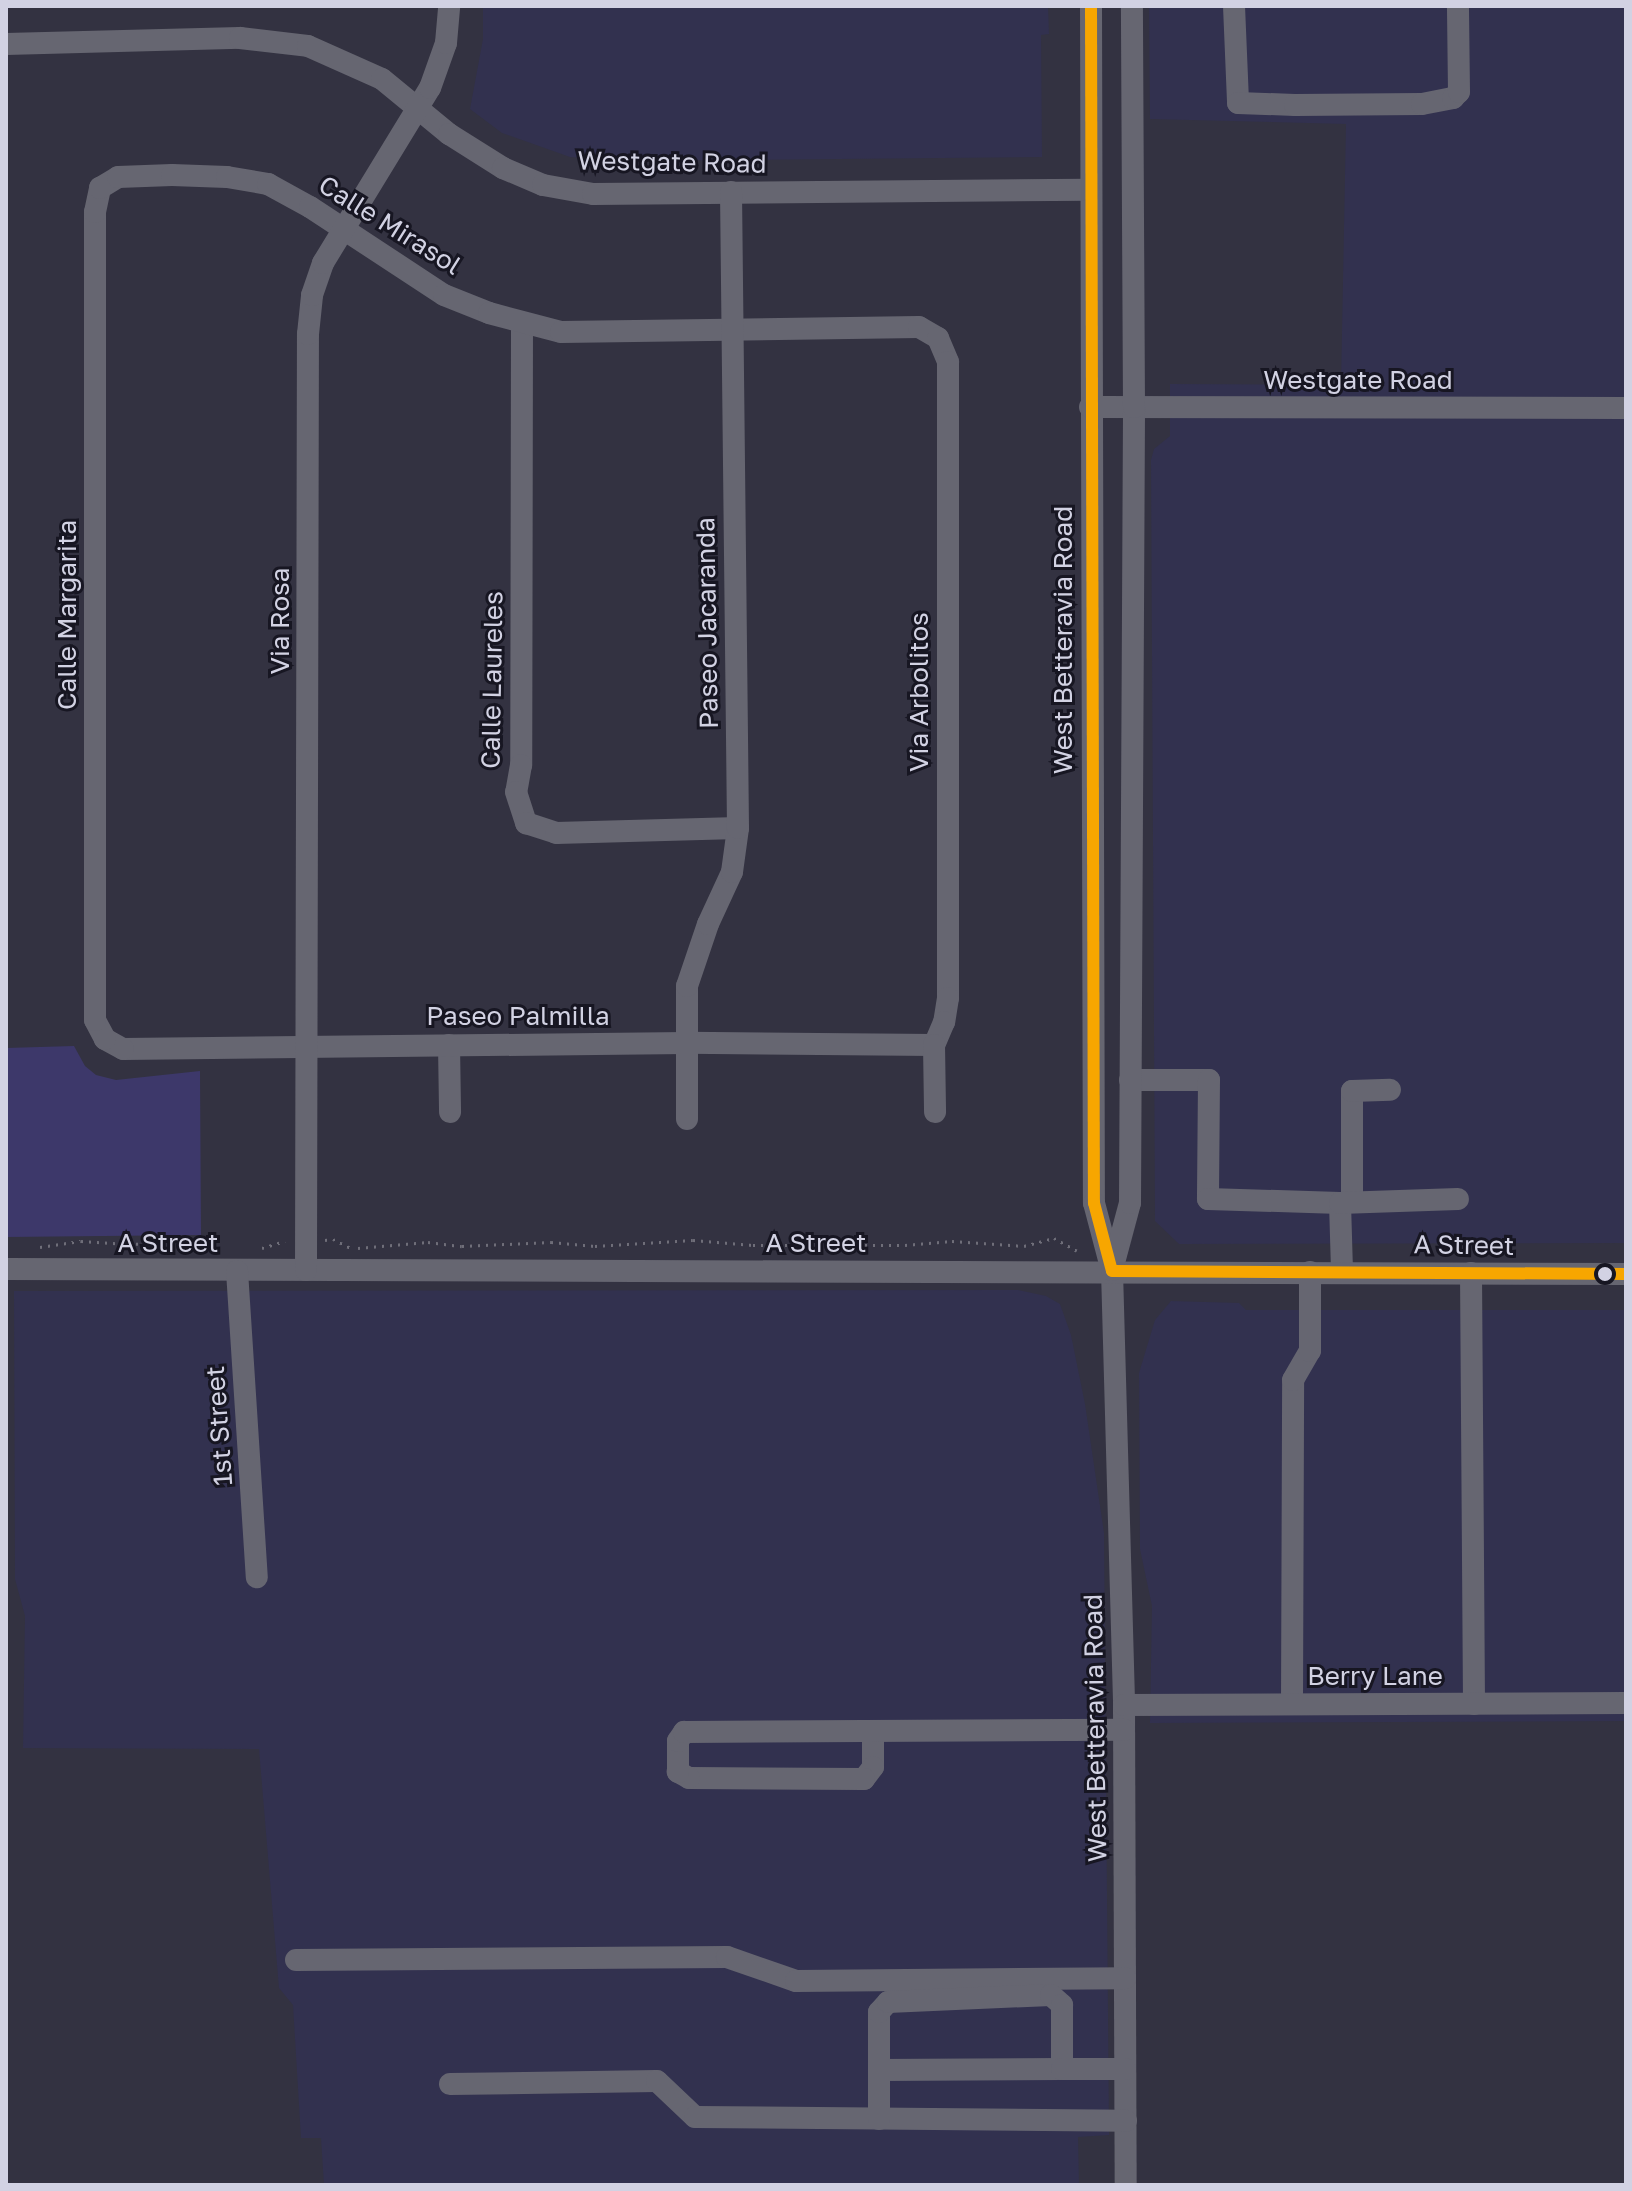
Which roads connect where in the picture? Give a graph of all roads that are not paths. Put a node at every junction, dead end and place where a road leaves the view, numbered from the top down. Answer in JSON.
{"nodes":[{"id":1,"x":449,"y":6,"type":"edge"},
{"id":2,"x":1091,"y":6,"type":"edge"},
{"id":3,"x":1132,"y":6,"type":"edge"},
{"id":4,"x":1234,"y":6,"type":"edge"},
{"id":5,"x":1458,"y":6,"type":"edge"},
{"id":6,"x":6,"y":44,"type":"edge"},
{"id":7,"x":418,"y":108,"type":"junction"},
{"id":8,"x":100,"y":188,"type":"joint"},
{"id":9,"x":1089,"y":190,"type":"junction"},
{"id":10,"x":731,"y":192,"type":"junction"},
{"id":11,"x":341,"y":231,"type":"junction"},
{"id":12,"x":522,"y":323,"type":"junction"},
{"id":13,"x":731,"y":331,"type":"junction"},
{"id":14,"x":938,"y":338,"type":"joint"},
{"id":15,"x":1090,"y":407,"type":"junction"},
{"id":16,"x":1134,"y":407,"type":"junction"},
{"id":17,"x":1626,"y":408,"type":"edge"},
{"id":18,"x":738,"y":828,"type":"junction"},
{"id":19,"x":105,"y":1039,"type":"joint"},
{"id":20,"x":686,"y":1043,"type":"junction"},
{"id":21,"x":449,"y":1045,"type":"junction"},
{"id":22,"x":934,"y":1045,"type":"junction"},
{"id":23,"x":306,"y":1046,"type":"junction"},
{"id":24,"x":1130,"y":1080,"type":"junction"},
{"id":25,"x":1390,"y":1090,"type":"dead end"},
{"id":26,"x":450,"y":1112,"type":"dead end"},
{"id":27,"x":935,"y":1112,"type":"dead end"},
{"id":28,"x":687,"y":1119,"type":"dead end"},
{"id":29,"x":1458,"y":1199,"type":"dead end"},
{"id":30,"x":1346,"y":1202,"type":"junction"},
{"id":31,"x":6,"y":1269,"type":"edge"},
{"id":32,"x":306,"y":1270,"type":"junction"},
{"id":33,"x":237,"y":1271,"type":"junction"},
{"id":34,"x":1112,"y":1271,"type":"junction"},
{"id":35,"x":1342,"y":1271,"type":"junction"},
{"id":36,"x":1310,"y":1272,"type":"junction"},
{"id":37,"x":1471,"y":1273,"type":"junction"},
{"id":38,"x":1626,"y":1274,"type":"edge"},
{"id":39,"x":257,"y":1577,"type":"dead end"},
{"id":40,"x":1626,"y":1703,"type":"edge"},
{"id":41,"x":1292,"y":1704,"type":"junction"},
{"id":42,"x":1474,"y":1704,"type":"junction"},
{"id":43,"x":1124,"y":1705,"type":"junction"},
{"id":44,"x":1124,"y":1730,"type":"junction"},
{"id":45,"x":873,"y":1732,"type":"junction"},
{"id":46,"x":296,"y":1960,"type":"dead end"},
{"id":47,"x":1125,"y":1978,"type":"junction"},
{"id":48,"x":1062,"y":2069,"type":"junction"},
{"id":49,"x":1125,"y":2069,"type":"junction"},
{"id":50,"x":879,"y":2070,"type":"junction"},
{"id":51,"x":450,"y":2084,"type":"dead end"},
{"id":52,"x":879,"y":2119,"type":"junction"},
{"id":53,"x":1126,"y":2121,"type":"junction"},
{"id":54,"x":1126,"y":2185,"type":"edge"}],
"edges":[{"from":1,"to":7,"type":"street","name":"Via Rosa"},
{"from":2,"to":9,"type":"street","name":"West Betteravia Road"},
{"from":3,"to":16,"type":"street","name":"West Betteravia Road"},
{"from":4,"to":5,"type":"street"},
{"from":6,"to":7,"type":"street","name":"Westgate Road"},
{"from":7,"to":10,"type":"street","name":"Westgate Road"},
{"from":7,"to":11,"type":"street","name":"Via Rosa"},
{"from":8,"to":11,"type":"street","name":"Calle Mirasol"},
{"from":8,"to":19,"type":"street","name":"Calle Margarita"},
{"from":9,"to":10,"type":"street","name":"Westgate Road"},
{"from":9,"to":15,"type":"street","name":"West Betteravia Road"},
{"from":10,"to":13,"type":"street","name":"Paseo Jacaranda"},
{"from":11,"to":12,"type":"street","name":"Calle Mirasol"},
{"from":11,"to":23,"type":"street","name":"Via Rosa"},
{"from":12,"to":13,"type":"street","name":"Calle Mirasol"},
{"from":12,"to":18,"type":"street","name":"Calle Laureles"},
{"from":13,"to":14,"type":"street","name":"Calle Mirasol"},
{"from":13,"to":18,"type":"street","name":"Paseo Jacaranda"},
{"from":14,"to":22,"type":"street","name":"Via Arbolitos"},
{"from":15,"to":16,"type":"street","name":"Westgate Road"},
{"from":15,"to":34,"type":"street","name":"West Betteravia Road"},
{"from":16,"to":17,"type":"street","name":"Westgate Road"},
{"from":16,"to":24,"type":"street","name":"West Betteravia Road"},
{"from":18,"to":20,"type":"street","name":"Paseo Jacaranda"},
{"from":19,"to":23,"type":"street","name":"Paseo Palmilla"},
{"from":20,"to":21,"type":"street","name":"Paseo Palmilla"},
{"from":20,"to":22,"type":"street","name":"Paseo Palmilla"},
{"from":20,"to":28,"type":"street","name":"Paseo Jacaranda"},
{"from":21,"to":23,"type":"street","name":"Paseo Palmilla"},
{"from":21,"to":26,"type":"street"},
{"from":22,"to":27,"type":"street","name":"Via Arbolitos"},
{"from":23,"to":32,"type":"street","name":"Via Rosa"},
{"from":24,"to":30,"type":"street"},
{"from":24,"to":34,"type":"street","name":"West Betteravia Road"},
{"from":25,"to":30,"type":"street"},
{"from":29,"to":30,"type":"street"},
{"from":30,"to":35,"type":"street"},
{"from":31,"to":33,"type":"street","name":"A Street"},
{"from":32,"to":33,"type":"street","name":"A Street"},
{"from":32,"to":34,"type":"street","name":"A Street"},
{"from":33,"to":39,"type":"street","name":"1st Street"},
{"from":34,"to":36,"type":"street","name":"A Street"},
{"from":34,"to":43,"type":"street","name":"West Betteravia Road"},
{"from":35,"to":36,"type":"street","name":"A Street"},
{"from":35,"to":37,"type":"street","name":"A Street"},
{"from":36,"to":41,"type":"street"},
{"from":37,"to":38,"type":"street","name":"A Street"},
{"from":37,"to":42,"type":"street"},
{"from":40,"to":42,"type":"street","name":"Berry Lane"},
{"from":41,"to":42,"type":"street","name":"Berry Lane"},
{"from":41,"to":43,"type":"street","name":"Berry Lane"},
{"from":43,"to":44,"type":"street","name":"West Betteravia Road"},
{"from":44,"to":45,"type":"street"},
{"from":44,"to":47,"type":"street","name":"West Betteravia Road"},
{"from":45,"to":45,"type":"street"},
{"from":46,"to":47,"type":"street"},
{"from":47,"to":49,"type":"street","name":"West Betteravia Road"},
{"from":48,"to":49,"type":"street"},
{"from":48,"to":50,"type":"street"},
{"from":48,"to":50,"type":"street"},
{"from":49,"to":53,"type":"street","name":"West Betteravia Road"},
{"from":50,"to":52,"type":"street"},
{"from":51,"to":52,"type":"street"},
{"from":52,"to":53,"type":"street"},
{"from":53,"to":54,"type":"street","name":"West Betteravia Road"}]}
